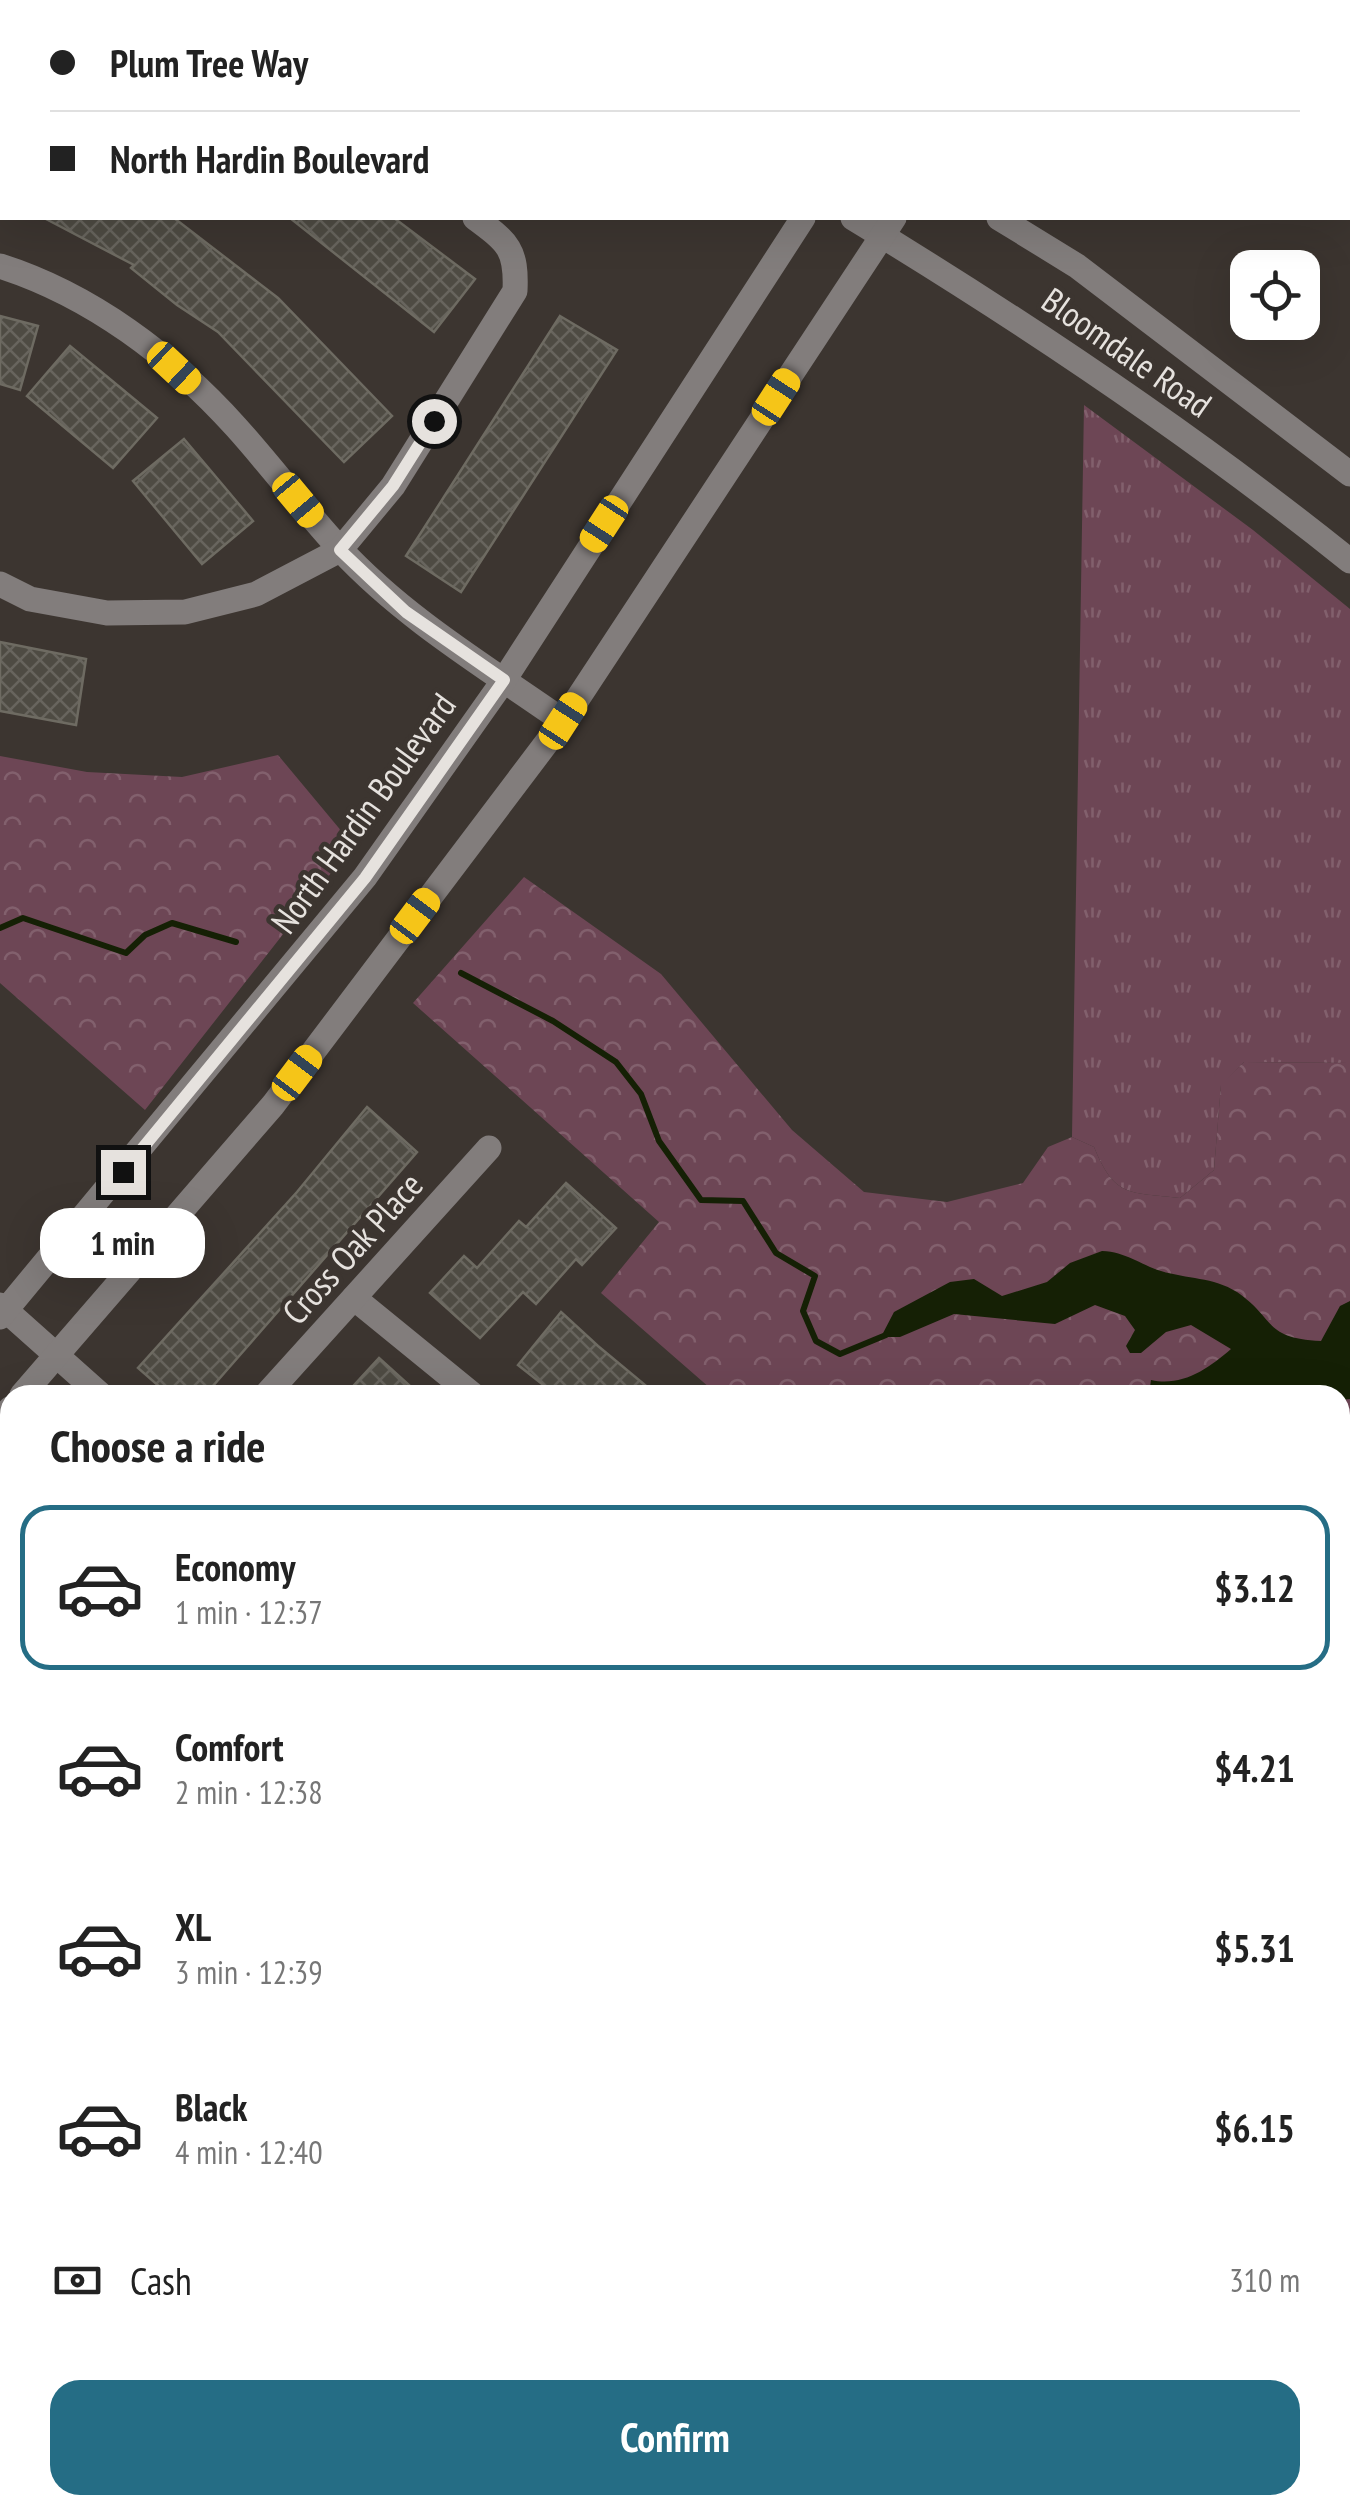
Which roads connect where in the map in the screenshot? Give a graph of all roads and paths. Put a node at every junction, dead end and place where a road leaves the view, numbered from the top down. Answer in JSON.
{"nodes":[{"id":1,"x":478,"y":220,"type":"edge"},
{"id":2,"x":802,"y":220,"type":"edge"},
{"id":3,"x":862,"y":220,"type":"edge"},
{"id":4,"x":1002,"y":220,"type":"edge"},
{"id":5,"x":888,"y":226,"type":"edge"},
{"id":6,"x":0,"y":266,"type":"edge"},
{"id":7,"x":1350,"y":474,"type":"edge"},
{"id":8,"x":340,"y":550,"type":"junction"},
{"id":9,"x":1350,"y":560,"type":"edge"},
{"id":10,"x":0,"y":584,"type":"edge"},
{"id":11,"x":504,"y":680,"type":"junction"},
{"id":12,"x":563,"y":721,"type":"junction"},
{"id":13,"x":490,"y":1148,"type":"dead end"},
{"id":14,"x":354,"y":1298,"type":"junction"},
{"id":15,"x":2,"y":1311,"type":"edge"},
{"id":16,"x":55,"y":1356,"type":"junction"},
{"id":17,"x":30,"y":1385,"type":"edge"},
{"id":18,"x":89,"y":1385,"type":"edge"},
{"id":19,"x":275,"y":1385,"type":"edge"},
{"id":20,"x":462,"y":1385,"type":"edge"}],
"edges":[{"from":1,"to":8,"type":"street"},
{"from":2,"to":11,"type":"street","name":"North Hardin Boulevard"},
{"from":3,"to":5,"type":"street","name":"Bloomdale Road"},
{"from":4,"to":7,"type":"street","name":"Bloomdale Road"},
{"from":5,"to":9,"type":"street","name":"Bloomdale Road"},
{"from":5,"to":12,"type":"street"},
{"from":6,"to":8,"type":"street"},
{"from":8,"to":10,"type":"street"},
{"from":8,"to":11,"type":"street"},
{"from":11,"to":12,"type":"street"},
{"from":11,"to":15,"type":"street","name":"North Hardin Boulevard"},
{"from":12,"to":16,"type":"street"},
{"from":13,"to":14,"type":"street","name":"Cross Oak Place"},
{"from":14,"to":19,"type":"street","name":"Cross Oak Place"},
{"from":14,"to":20,"type":"street"},
{"from":15,"to":16,"type":"street"},
{"from":16,"to":17,"type":"street"},
{"from":16,"to":18,"type":"street"}]}
